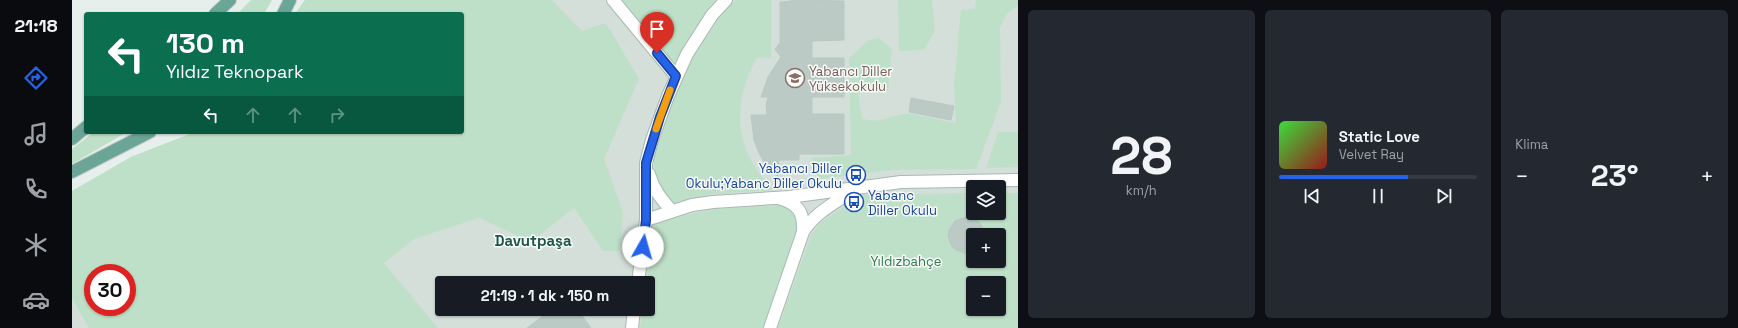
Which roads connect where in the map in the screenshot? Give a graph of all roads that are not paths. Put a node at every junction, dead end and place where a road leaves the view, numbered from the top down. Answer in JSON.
{"nodes":[{"id":1,"x":230,"y":0,"type":"edge"},
{"id":2,"x":290,"y":0,"type":"edge"},
{"id":3,"x":613,"y":0,"type":"edge"},
{"id":4,"x":726,"y":0,"type":"edge"},
{"id":5,"x":217,"y":12,"type":"edge"},
{"id":6,"x":284,"y":12,"type":"edge"},
{"id":7,"x":676,"y":76,"type":"junction"},
{"id":8,"x":84,"y":129,"type":"edge"},
{"id":9,"x":146,"y":134,"type":"edge"},
{"id":10,"x":72,"y":139,"type":"edge"},
{"id":11,"x":646,"y":163,"type":"junction"},
{"id":12,"x":72,"y":172,"type":"edge"},
{"id":13,"x":1018,"y":180,"type":"edge"},
{"id":14,"x":858,"y":187,"type":"junction"},
{"id":15,"x":778,"y":198,"type":"junction"},
{"id":16,"x":672,"y":211,"type":"junction"},
{"id":17,"x":646,"y":220,"type":"junction"},
{"id":18,"x":803,"y":232,"type":"junction"},
{"id":19,"x":639,"y":276,"type":"edge"},
{"id":20,"x":633,"y":316,"type":"edge"},
{"id":21,"x":632,"y":328,"type":"edge"},
{"id":22,"x":770,"y":328,"type":"edge"}],
"edges":[{"from":1,"to":5,"type":"main road"},
{"from":2,"to":6,"type":"main road"},
{"from":3,"to":7,"type":"street"},
{"from":4,"to":7,"type":"street"},
{"from":7,"to":11,"type":"street"},
{"from":8,"to":10,"type":"main road"},
{"from":9,"to":12,"type":"main road"},
{"from":11,"to":16,"type":"street"},
{"from":11,"to":17,"type":"street"},
{"from":13,"to":14,"type":"street"},
{"from":14,"to":15,"type":"street"},
{"from":14,"to":18,"type":"street"},
{"from":15,"to":16,"type":"street"},
{"from":15,"to":18,"type":"street"},
{"from":16,"to":17,"type":"street"},
{"from":17,"to":19,"type":"street"},
{"from":18,"to":22,"type":"street"},
{"from":20,"to":21,"type":"street"}]}
